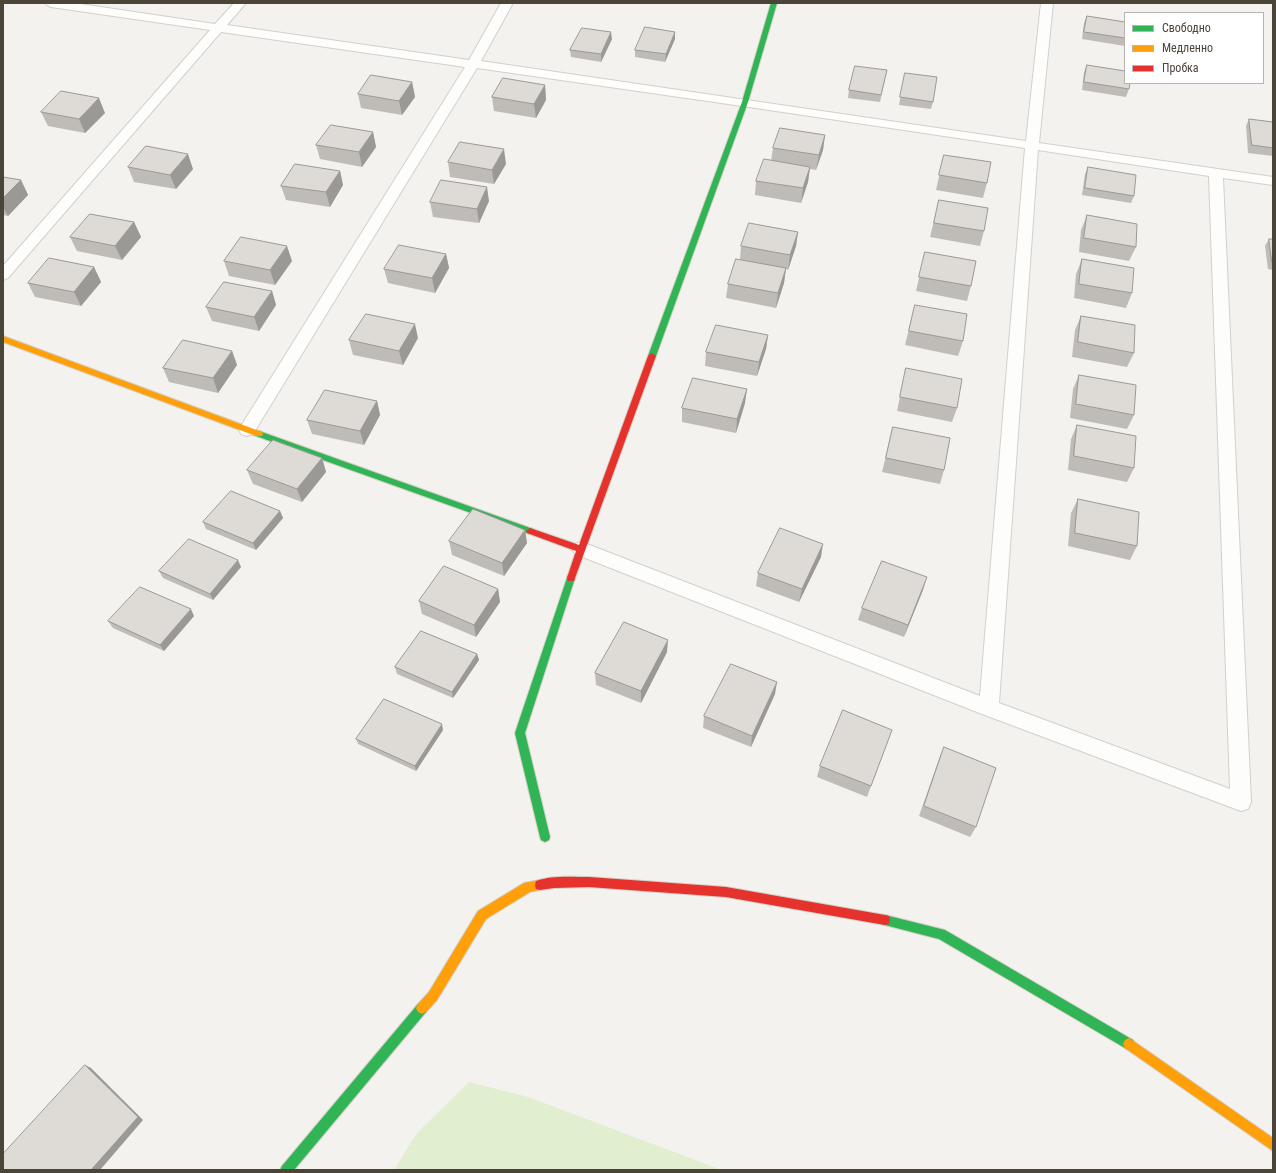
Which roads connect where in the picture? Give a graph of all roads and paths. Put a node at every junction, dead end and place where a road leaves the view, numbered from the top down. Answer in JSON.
{"nodes":[{"id":1,"x":51,"y":3,"type":"edge"},
{"id":2,"x":240,"y":3,"type":"edge"},
{"id":3,"x":507,"y":3,"type":"edge"},
{"id":4,"x":774,"y":3,"type":"edge"},
{"id":5,"x":1047,"y":3,"type":"edge"},
{"id":6,"x":218,"y":28,"type":"junction"},
{"id":7,"x":473,"y":64,"type":"junction"},
{"id":8,"x":745,"y":102,"type":"junction"},
{"id":9,"x":1032,"y":147,"type":"junction"},
{"id":10,"x":1216,"y":173,"type":"junction"},
{"id":11,"x":1273,"y":181,"type":"edge"},
{"id":12,"x":3,"y":275,"type":"edge"},
{"id":13,"x":3,"y":339,"type":"edge"},
{"id":14,"x":247,"y":430,"type":"junction"},
{"id":15,"x":581,"y":549,"type":"junction"},
{"id":16,"x":989,"y":708,"type":"junction"},
{"id":17,"x":545,"y":836,"type":"dead end"},
{"id":18,"x":1273,"y":1145,"type":"edge"},
{"id":19,"x":286,"y":1170,"type":"edge"}],
"edges":[{"from":1,"to":6,"type":"lane"},
{"from":2,"to":6,"type":"lane"},
{"from":3,"to":7,"type":"lane"},
{"from":4,"to":8,"type":"street"},
{"from":5,"to":9,"type":"lane"},
{"from":6,"to":7,"type":"lane"},
{"from":6,"to":12,"type":"lane"},
{"from":7,"to":8,"type":"lane"},
{"from":7,"to":14,"type":"lane"},
{"from":8,"to":9,"type":"lane"},
{"from":8,"to":15,"type":"street"},
{"from":9,"to":10,"type":"lane"},
{"from":9,"to":16,"type":"lane"},
{"from":10,"to":11,"type":"lane"},
{"from":10,"to":16,"type":"lane"},
{"from":13,"to":14,"type":"street"},
{"from":14,"to":15,"type":"street"},
{"from":15,"to":16,"type":"lane"},
{"from":15,"to":17,"type":"street"},
{"from":18,"to":19,"type":"street"}]}
